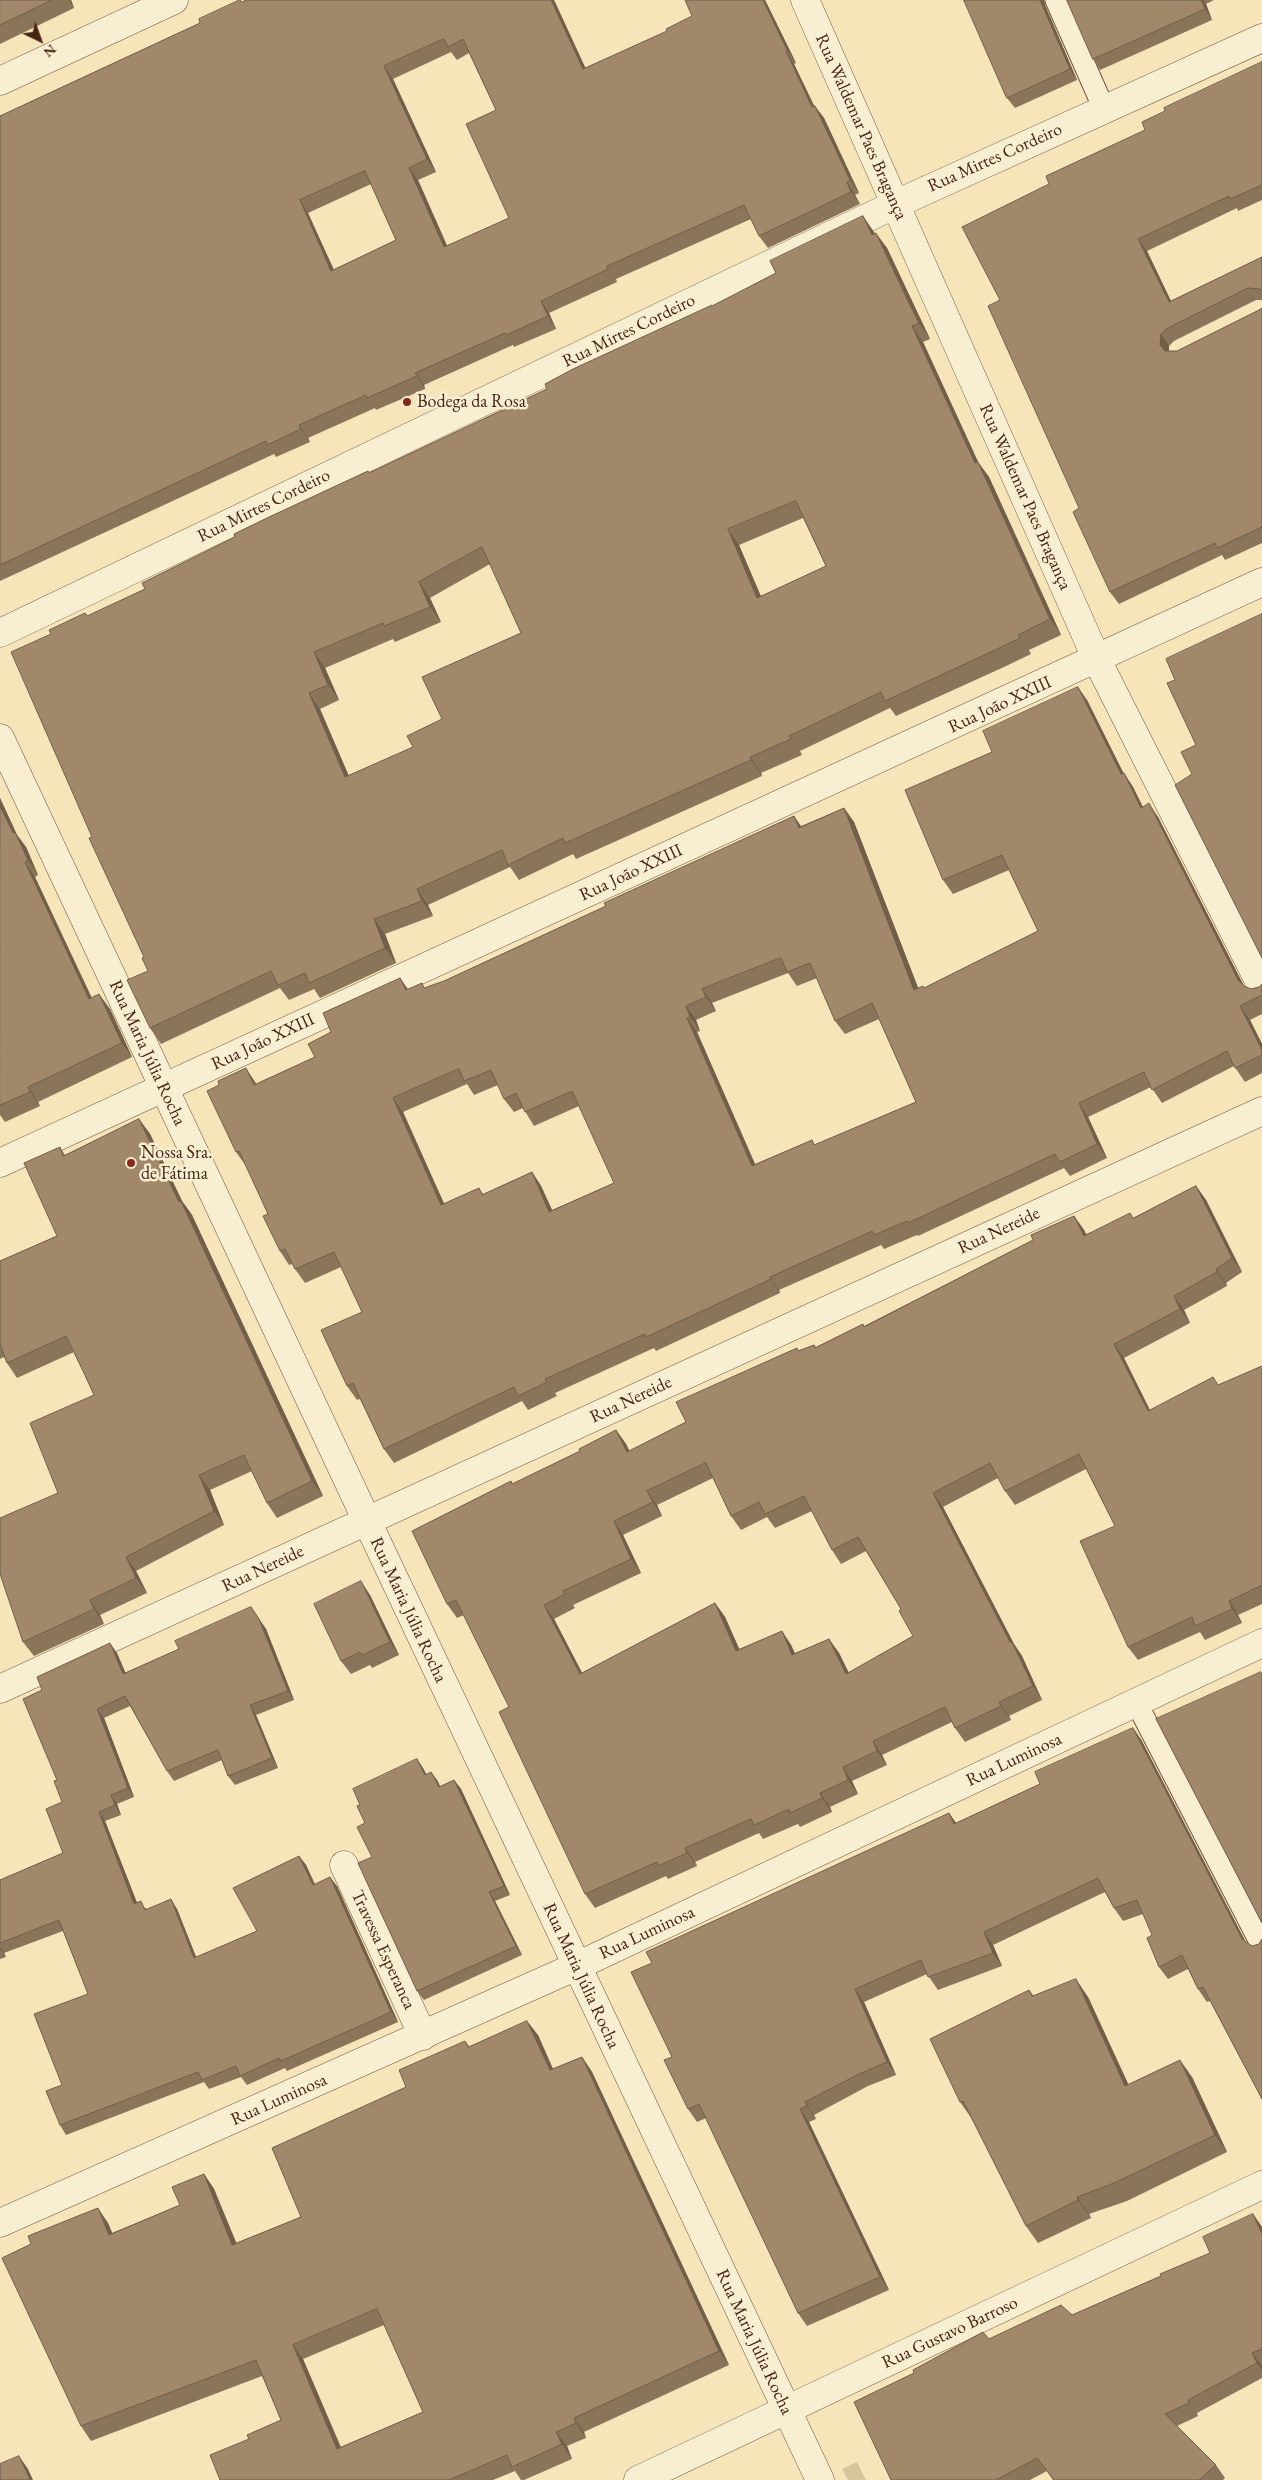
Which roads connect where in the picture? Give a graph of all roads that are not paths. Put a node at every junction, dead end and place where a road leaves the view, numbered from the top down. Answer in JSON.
{"nodes":[{"id":1,"x":174,"y":0,"type":"edge"},
{"id":2,"x":805,"y":0,"type":"edge"},
{"id":3,"x":1056,"y":0,"type":"edge"},
{"id":4,"x":1262,"y":38,"type":"edge"},
{"id":5,"x":0,"y":81,"type":"edge"},
{"id":6,"x":1104,"y":109,"type":"junction"},
{"id":7,"x":896,"y":204,"type":"junction"},
{"id":8,"x":1262,"y":582,"type":"edge"},
{"id":9,"x":0,"y":633,"type":"edge"},
{"id":10,"x":1097,"y":660,"type":"junction"},
{"id":11,"x":0,"y":738,"type":"edge"},
{"id":12,"x":1262,"y":987,"type":"edge"},
{"id":13,"x":163,"y":1087,"type":"junction"},
{"id":14,"x":1262,"y":1111,"type":"edge"},
{"id":15,"x":0,"y":1163,"type":"edge"},
{"id":16,"x":367,"y":1522,"type":"junction"},
{"id":17,"x":1262,"y":1643,"type":"edge"},
{"id":18,"x":0,"y":1690,"type":"edge"},
{"id":19,"x":1136,"y":1702,"type":"junction"},
{"id":20,"x":344,"y":1865,"type":"dead end"},
{"id":21,"x":1262,"y":1946,"type":"edge"},
{"id":22,"x":577,"y":1966,"type":"junction"},
{"id":23,"x":423,"y":2036,"type":"junction"},
{"id":24,"x":1262,"y":2185,"type":"edge"},
{"id":25,"x":0,"y":2222,"type":"edge"},
{"id":26,"x":786,"y":2411,"type":"junction"},
{"id":27,"x":638,"y":2480,"type":"edge"},
{"id":28,"x":820,"y":2480,"type":"edge"}],
"edges":[{"from":1,"to":5,"type":"street"},
{"from":2,"to":7,"type":"street","name":"Rua Waldemar Paes Bragança"},
{"from":3,"to":6,"type":"lane"},
{"from":4,"to":6,"type":"street","name":"Rua Mirtes Cordeiro"},
{"from":6,"to":7,"type":"street","name":"Rua Mirtes Cordeiro"},
{"from":7,"to":9,"type":"street","name":"Rua Mirtes Cordeiro"},
{"from":7,"to":10,"type":"street","name":"Rua Waldemar Paes Bragança"},
{"from":8,"to":10,"type":"street","name":"Rua João XXIII"},
{"from":10,"to":12,"type":"street","name":"Rua Waldemar Paes Bragança"},
{"from":10,"to":13,"type":"street","name":"Rua João XXIII"},
{"from":11,"to":13,"type":"street","name":"Rua Maria Júlia Rocha"},
{"from":13,"to":15,"type":"street","name":"Rua João XXIII"},
{"from":13,"to":16,"type":"street","name":"Rua Maria Júlia Rocha"},
{"from":14,"to":16,"type":"street","name":"Rua Nereide"},
{"from":16,"to":18,"type":"street","name":"Rua Nereide"},
{"from":16,"to":22,"type":"street","name":"Rua Maria Júlia Rocha"},
{"from":17,"to":19,"type":"street","name":"Rua Luminosa"},
{"from":19,"to":21,"type":"lane"},
{"from":19,"to":22,"type":"street","name":"Rua Luminosa"},
{"from":20,"to":23,"type":"street","name":"Travessa Esperanca"},
{"from":22,"to":23,"type":"street","name":"Rua Luminosa"},
{"from":22,"to":26,"type":"street","name":"Rua Maria Júlia Rocha"},
{"from":23,"to":25,"type":"street","name":"Rua Luminosa"},
{"from":24,"to":26,"type":"street","name":"Rua Gustavo Barroso"},
{"from":26,"to":27,"type":"street","name":"Rua Gustavo Barroso"},
{"from":26,"to":28,"type":"street","name":"Rua Maria Júlia Rocha"}]}
